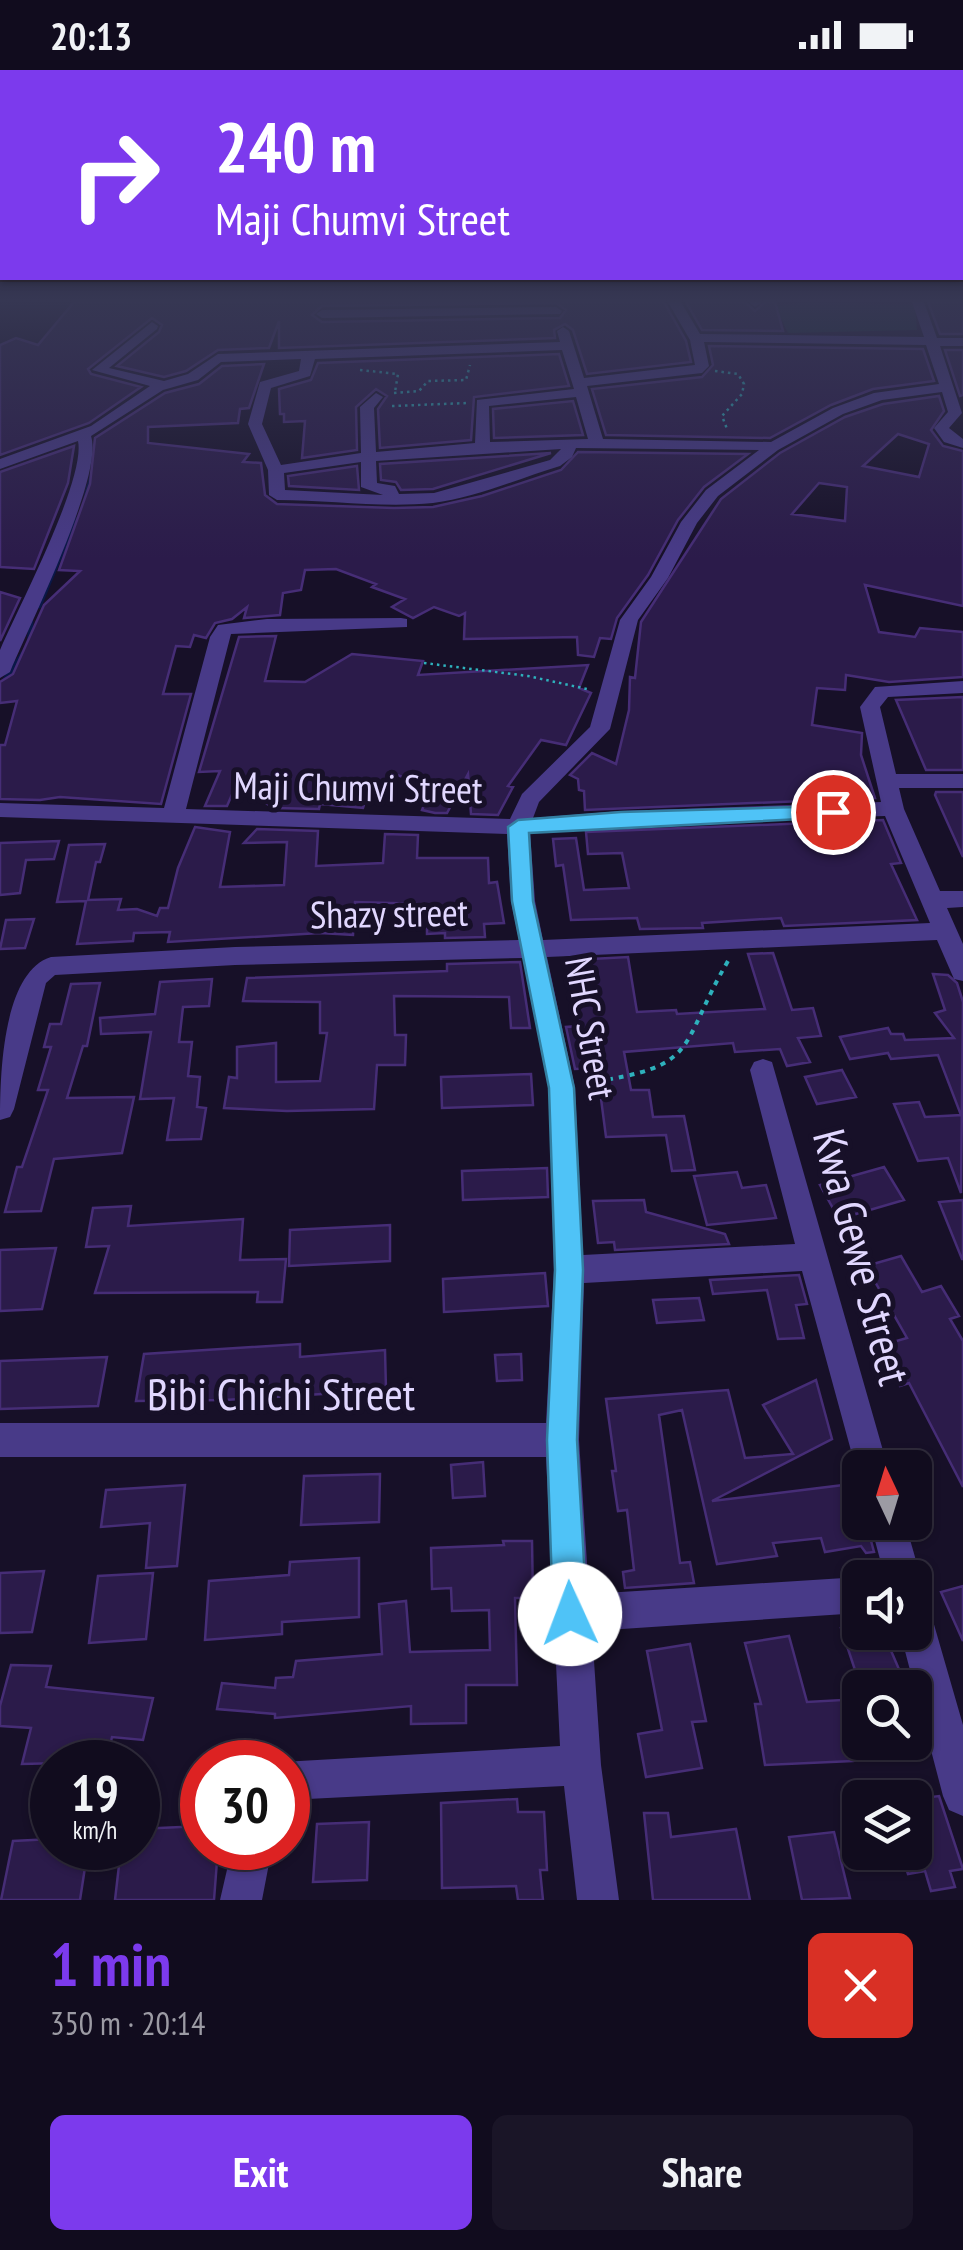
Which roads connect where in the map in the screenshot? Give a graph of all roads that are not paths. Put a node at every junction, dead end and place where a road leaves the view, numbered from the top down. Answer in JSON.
{"nodes":[{"id":1,"x":159,"y":387,"type":"edge"},
{"id":2,"x":266,"y":387,"type":"edge"},
{"id":3,"x":578,"y":387,"type":"edge"},
{"id":4,"x":580,"y":387,"type":"edge"},
{"id":5,"x":937,"y":387,"type":"edge"},
{"id":6,"x":946,"y":387,"type":"edge"},
{"id":7,"x":371,"y":402,"type":"road end"},
{"id":8,"x":83,"y":434,"type":"junction"},
{"id":9,"x":569,"y":444,"type":"junction"},
{"id":10,"x":597,"y":444,"type":"junction"},
{"id":11,"x":963,"y":444,"type":"edge"},
{"id":12,"x":483,"y":447,"type":"junction"},
{"id":13,"x":773,"y":447,"type":"junction"},
{"id":14,"x":370,"y":454,"type":"junction"},
{"id":15,"x":0,"y":464,"type":"edge"},
{"id":16,"x":276,"y":470,"type":"junction"},
{"id":17,"x":369,"y":488,"type":"junction"},
{"id":18,"x":337,"y":495,"type":"junction"},
{"id":19,"x":390,"y":500,"type":"junction"},
{"id":20,"x":0,"y":608,"type":"edge"},
{"id":21,"x":22,"y":614,"type":"junction"},
{"id":22,"x":400,"y":623,"type":"dead end"},
{"id":23,"x":0,"y":672,"type":"edge"},
{"id":24,"x":963,"y":687,"type":"edge"},
{"id":25,"x":886,"y":781,"type":"junction"},
{"id":26,"x":963,"y":781,"type":"edge"},
{"id":27,"x":893,"y":809,"type":"junction"},
{"id":28,"x":0,"y":810,"type":"edge"},
{"id":29,"x":174,"y":818,"type":"junction"},
{"id":30,"x":518,"y":827,"type":"junction"},
{"id":31,"x":963,"y":899,"type":"edge"},
{"id":32,"x":931,"y":900,"type":"junction"},
{"id":33,"x":945,"y":932,"type":"junction"},
{"id":34,"x":533,"y":948,"type":"junction"},
{"id":35,"x":963,"y":972,"type":"edge"},
{"id":36,"x":763,"y":1070,"type":"dead end"},
{"id":37,"x":0,"y":1108,"type":"edge"},
{"id":38,"x":814,"y":1257,"type":"junction"},
{"id":39,"x":569,"y":1270,"type":"junction"},
{"id":40,"x":0,"y":1440,"type":"edge"},
{"id":41,"x":562,"y":1440,"type":"junction"},
{"id":42,"x":866,"y":1450,"type":"edge"},
{"id":43,"x":842,"y":1596,"type":"edge"},
{"id":44,"x":570,"y":1614,"type":"junction"},
{"id":45,"x":923,"y":1650,"type":"edge"},
{"id":46,"x":581,"y":1765,"type":"junction"},
{"id":47,"x":310,"y":1779,"type":"edge"},
{"id":48,"x":963,"y":1796,"type":"edge"},
{"id":49,"x":247,"y":1870,"type":"edge"},
{"id":50,"x":241,"y":1900,"type":"edge"},
{"id":51,"x":598,"y":1900,"type":"edge"}],
"edges":[{"from":1,"to":8,"type":"street"},
{"from":2,"to":16,"type":"street"},
{"from":3,"to":12,"type":"street"},
{"from":4,"to":10,"type":"street"},
{"from":5,"to":13,"type":"street"},
{"from":6,"to":11,"type":"street"},
{"from":7,"to":14,"type":"street"},
{"from":8,"to":15,"type":"street"},
{"from":8,"to":21,"type":"street"},
{"from":9,"to":10,"type":"street"},
{"from":9,"to":12,"type":"street"},
{"from":9,"to":19,"type":"street"},
{"from":10,"to":13,"type":"street"},
{"from":12,"to":14,"type":"street"},
{"from":13,"to":30,"type":"street"},
{"from":14,"to":16,"type":"street"},
{"from":14,"to":17,"type":"street"},
{"from":16,"to":18,"type":"street"},
{"from":17,"to":18,"type":"street"},
{"from":17,"to":19,"type":"street"},
{"from":18,"to":19,"type":"street"},
{"from":20,"to":21,"type":"street"},
{"from":21,"to":23,"type":"street"},
{"from":22,"to":29,"type":"street"},
{"from":24,"to":25,"type":"street"},
{"from":25,"to":26,"type":"street"},
{"from":25,"to":27,"type":"street"},
{"from":27,"to":30,"type":"street","name":"Maji Chumvi Street"},
{"from":27,"to":32,"type":"street"},
{"from":28,"to":29,"type":"street","name":"Maji Chumvi Street"},
{"from":29,"to":30,"type":"street","name":"Maji Chumvi Street"},
{"from":30,"to":34,"type":"street","name":"NHC Street"},
{"from":31,"to":32,"type":"street"},
{"from":32,"to":33,"type":"street"},
{"from":33,"to":34,"type":"street","name":"Shazy street"},
{"from":33,"to":35,"type":"street"},
{"from":34,"to":37,"type":"street","name":"Shazy street"},
{"from":34,"to":39,"type":"street","name":"NHC Street"},
{"from":36,"to":38,"type":"street","name":"Kwa Gewe Street"},
{"from":38,"to":39,"type":"street"},
{"from":38,"to":42,"type":"street","name":"Kwa Gewe Street"},
{"from":39,"to":41,"type":"street","name":"NHC Street"},
{"from":40,"to":41,"type":"street","name":"Bibi Chichi Street"},
{"from":41,"to":44,"type":"street","name":"NHC Street"},
{"from":43,"to":44,"type":"street"},
{"from":44,"to":46,"type":"street","name":"NHC Street"},
{"from":45,"to":48,"type":"street"},
{"from":46,"to":47,"type":"street"},
{"from":46,"to":51,"type":"street","name":"NHC Street"},
{"from":49,"to":50,"type":"street"}]}
